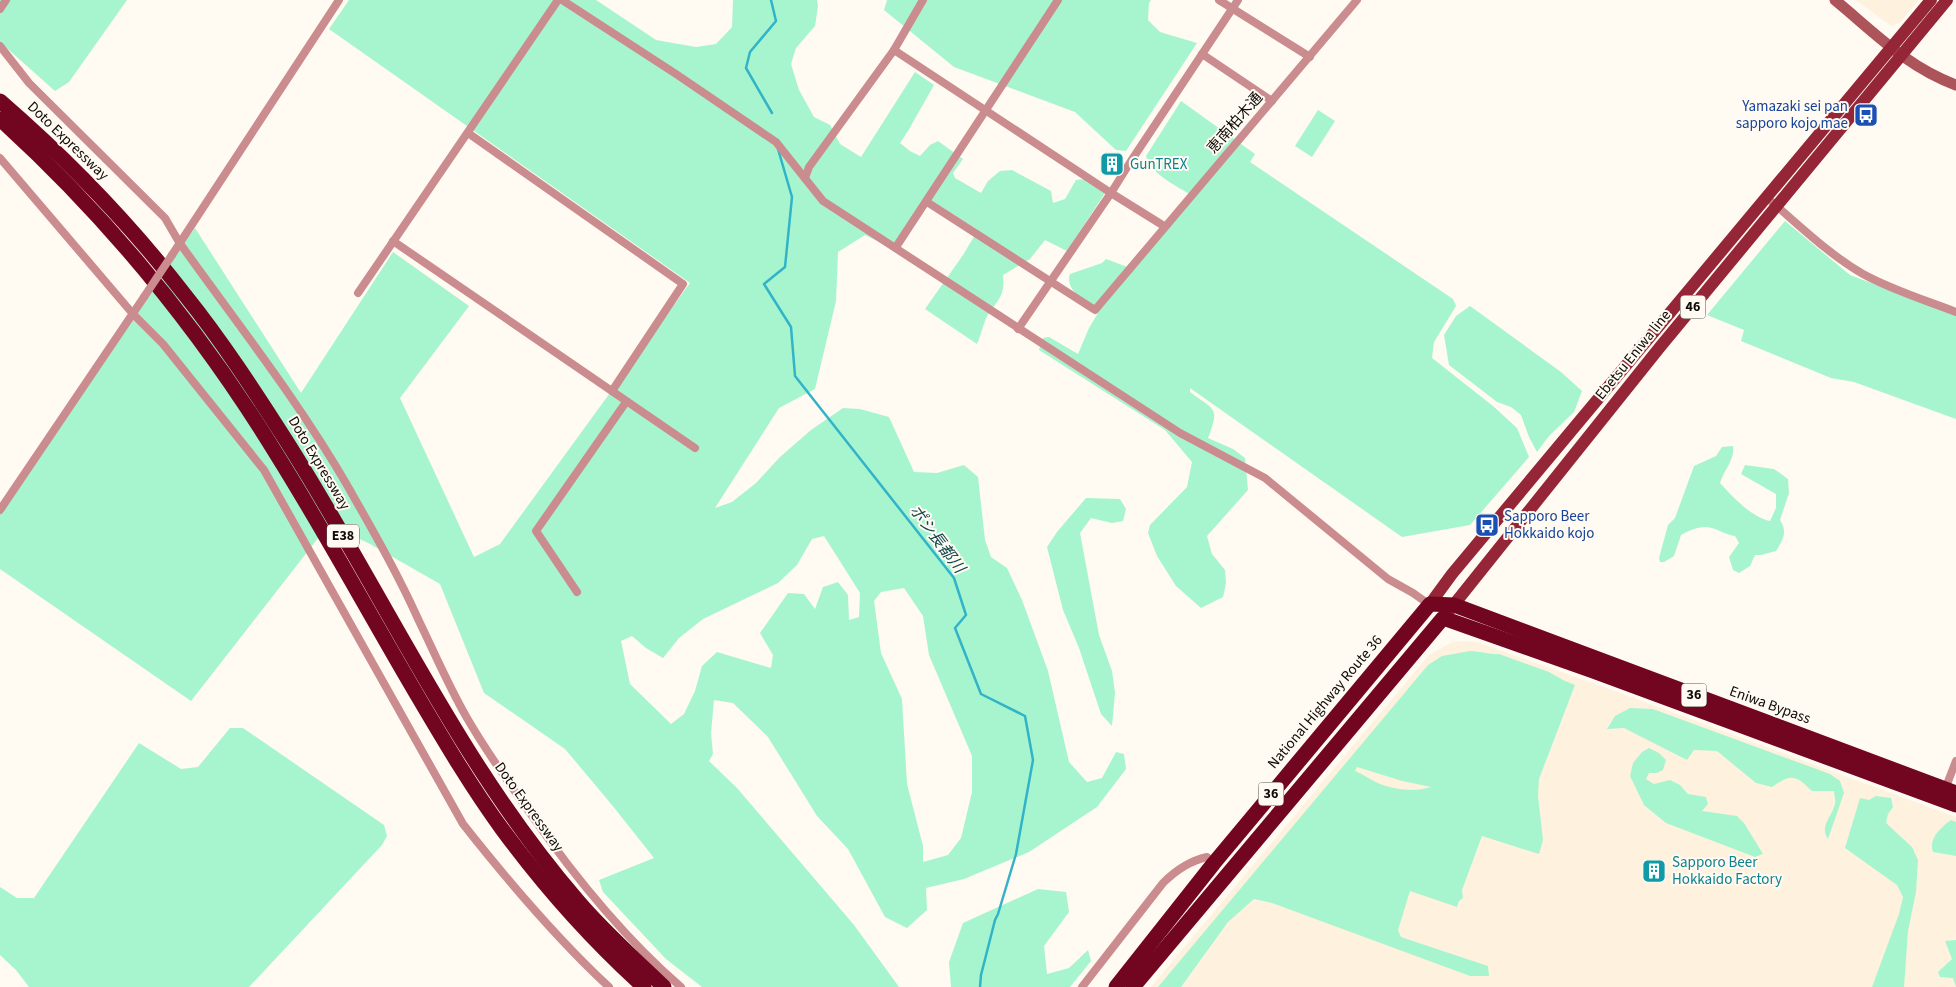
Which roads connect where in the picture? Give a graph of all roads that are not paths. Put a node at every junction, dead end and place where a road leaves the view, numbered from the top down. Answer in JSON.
{"nodes":[{"id":1,"x":6,"y":0,"type":"edge"},
{"id":2,"x":339,"y":0,"type":"edge"},
{"id":3,"x":560,"y":0,"type":"edge"},
{"id":4,"x":924,"y":0,"type":"edge"},
{"id":5,"x":1058,"y":0,"type":"edge"},
{"id":6,"x":1219,"y":0,"type":"edge"},
{"id":7,"x":1238,"y":0,"type":"edge"},
{"id":8,"x":1357,"y":0,"type":"edge"},
{"id":9,"x":1835,"y":0,"type":"edge"},
{"id":10,"x":1931,"y":0,"type":"edge"},
{"id":11,"x":1947,"y":0,"type":"edge"},
{"id":12,"x":1232,"y":8,"type":"junction"},
{"id":13,"x":0,"y":9,"type":"edge"},
{"id":14,"x":0,"y":46,"type":"edge"},
{"id":15,"x":894,"y":50,"type":"junction"},
{"id":16,"x":1896,"y":52,"type":"junction"},
{"id":17,"x":1202,"y":54,"type":"junction"},
{"id":18,"x":1310,"y":57,"type":"junction"},
{"id":19,"x":1956,"y":85,"type":"edge"},
{"id":20,"x":0,"y":101,"type":"edge"},
{"id":21,"x":1272,"y":101,"type":"junction"},
{"id":22,"x":987,"y":111,"type":"junction"},
{"id":23,"x":0,"y":119,"type":"edge"},
{"id":24,"x":468,"y":133,"type":"junction"},
{"id":25,"x":0,"y":158,"type":"edge"},
{"id":26,"x":805,"y":178,"type":"junction"},
{"id":27,"x":1111,"y":193,"type":"junction"},
{"id":28,"x":1766,"y":197,"type":"junction"},
{"id":29,"x":926,"y":202,"type":"junction"},
{"id":30,"x":1776,"y":206,"type":"junction"},
{"id":31,"x":1164,"y":226,"type":"junction"},
{"id":32,"x":393,"y":241,"type":"junction"},
{"id":33,"x":180,"y":242,"type":"junction"},
{"id":34,"x":896,"y":248,"type":"junction"},
{"id":35,"x":1051,"y":282,"type":"junction"},
{"id":36,"x":358,"y":293,"type":"dead end"},
{"id":37,"x":1956,"y":312,"type":"edge"},
{"id":38,"x":133,"y":314,"type":"junction"},
{"id":39,"x":1018,"y":330,"type":"junction"},
{"id":40,"x":612,"y":391,"type":"junction"},
{"id":41,"x":626,"y":402,"type":"junction"},
{"id":42,"x":695,"y":448,"type":"dead end"},
{"id":43,"x":0,"y":510,"type":"edge"},
{"id":44,"x":577,"y":592,"type":"dead end"},
{"id":45,"x":1430,"y":604,"type":"junction"},
{"id":46,"x":1454,"y":605,"type":"junction"},
{"id":47,"x":1443,"y":618,"type":"junction"},
{"id":48,"x":1956,"y":761,"type":"edge"},
{"id":49,"x":1948,"y":794,"type":"edge"},
{"id":50,"x":1956,"y":805,"type":"edge"},
{"id":51,"x":1214,"y":863,"type":"junction"},
{"id":52,"x":608,"y":987,"type":"edge"},
{"id":53,"x":644,"y":987,"type":"edge"},
{"id":54,"x":664,"y":987,"type":"edge"},
{"id":55,"x":681,"y":987,"type":"edge"},
{"id":56,"x":1082,"y":987,"type":"edge"},
{"id":57,"x":1116,"y":987,"type":"edge"},
{"id":58,"x":1133,"y":987,"type":"edge"}],
"edges":[{"from":1,"to":13,"type":"street"},
{"from":2,"to":33,"type":"street"},
{"from":3,"to":24,"type":"street"},
{"from":3,"to":26,"type":"street"},
{"from":4,"to":15,"type":"street"},
{"from":5,"to":22,"type":"street"},
{"from":6,"to":12,"type":"street"},
{"from":7,"to":12,"type":"street"},
{"from":8,"to":18,"type":"street","name":"恵南柏木通"},
{"from":9,"to":16,"type":"street"},
{"from":10,"to":16,"type":"main road","name":"Ebetsu Eniwa line","number":"46"},
{"from":11,"to":16,"type":"main road","name":"Ebetsu Eniwa line","number":"46"},
{"from":12,"to":17,"type":"street"},
{"from":12,"to":18,"type":"street"},
{"from":14,"to":33,"type":"street"},
{"from":15,"to":22,"type":"street"},
{"from":15,"to":26,"type":"street"},
{"from":16,"to":19,"type":"street"},
{"from":16,"to":28,"type":"main road","name":"Ebetsu Eniwa line","number":"46"},
{"from":16,"to":30,"type":"main road","name":"Ebetsu Eniwa line","number":"46"},
{"from":17,"to":21,"type":"street"},
{"from":17,"to":27,"type":"street"},
{"from":18,"to":21,"type":"street","name":"恵南柏木通"},
{"from":20,"to":54,"type":"highway","name":"Doto Expressway","number":"E38"},
{"from":21,"to":31,"type":"street","name":"恵南柏木通"},
{"from":22,"to":27,"type":"street"},
{"from":22,"to":29,"type":"street"},
{"from":23,"to":53,"type":"highway","name":"Doto Expressway","number":"E38"},
{"from":24,"to":32,"type":"street"},
{"from":24,"to":40,"type":"street"},
{"from":25,"to":38,"type":"street"},
{"from":26,"to":34,"type":"street"},
{"from":27,"to":31,"type":"street"},
{"from":27,"to":35,"type":"street"},
{"from":28,"to":30,"type":"street"},
{"from":28,"to":45,"type":"main road","name":"Ebetsu Eniwa line","number":"46"},
{"from":29,"to":34,"type":"street"},
{"from":29,"to":35,"type":"street"},
{"from":30,"to":37,"type":"street"},
{"from":30,"to":46,"type":"main road","name":"Ebetsu Eniwa line","number":"46"},
{"from":31,"to":35,"type":"street","name":"恵南柏木通"},
{"from":32,"to":36,"type":"street"},
{"from":32,"to":40,"type":"street"},
{"from":33,"to":38,"type":"street","bridge":true},
{"from":33,"to":55,"type":"street"},
{"from":34,"to":39,"type":"street"},
{"from":35,"to":39,"type":"street"},
{"from":38,"to":43,"type":"street"},
{"from":38,"to":52,"type":"street"},
{"from":39,"to":45,"type":"street"},
{"from":40,"to":41,"type":"street"},
{"from":41,"to":42,"type":"street"},
{"from":41,"to":44,"type":"street"},
{"from":45,"to":46,"type":"highway","name":"Eniwa Bypass","number":"36"},
{"from":45,"to":47,"type":"street"},
{"from":45,"to":51,"type":"highway","name":"National Highway Route 36","number":"36"},
{"from":46,"to":47,"type":"main road","name":"Ebetsu Eniwa line","number":"46"},
{"from":46,"to":49,"type":"highway","name":"Eniwa Bypass","number":"36"},
{"from":47,"to":49,"type":"highway","name":"Eniwa Bypass","number":"36"},
{"from":47,"to":58,"type":"highway","number":"36"},
{"from":48,"to":49,"type":"street"},
{"from":49,"to":50,"type":"highway","name":"Eniwa Bypass","number":"36"},
{"from":51,"to":56,"type":"street"},
{"from":51,"to":57,"type":"highway","name":"National Highway Route 36","number":"36"}]}
